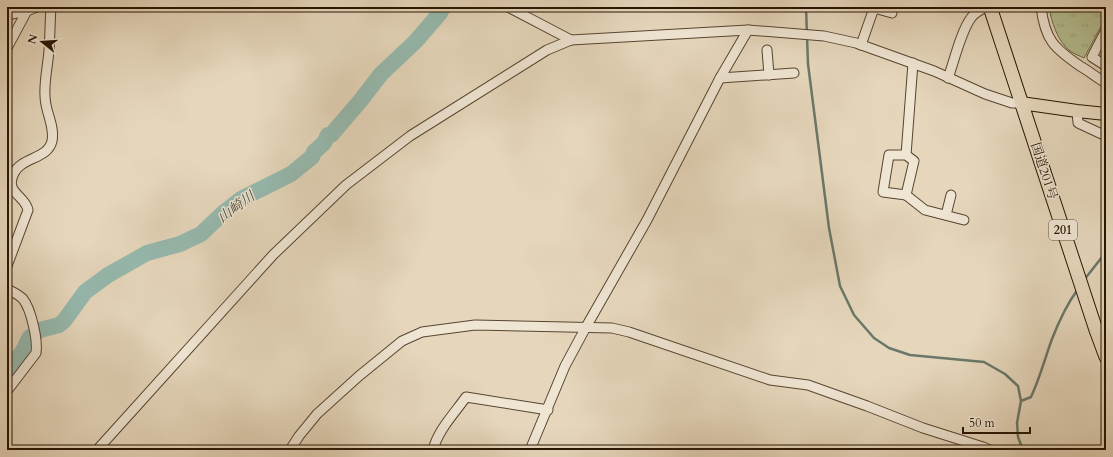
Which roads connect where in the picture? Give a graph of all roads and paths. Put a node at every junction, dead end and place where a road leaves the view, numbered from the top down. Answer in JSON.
{"nodes":[{"id":1,"x":37,"y":7,"type":"edge"},
{"id":2,"x":51,"y":7,"type":"edge"},
{"id":3,"x":508,"y":7,"type":"edge"},
{"id":4,"x":986,"y":7,"type":"edge"},
{"id":5,"x":990,"y":7,"type":"edge"},
{"id":6,"x":1041,"y":7,"type":"edge"},
{"id":7,"x":871,"y":8,"type":"edge"},
{"id":8,"x":28,"y":9,"type":"edge"},
{"id":9,"x":892,"y":13,"type":"dead end"},
{"id":10,"x":7,"y":15,"type":"edge"},
{"id":11,"x":748,"y":30,"type":"junction"},
{"id":12,"x":1106,"y":30,"type":"edge"},
{"id":13,"x":571,"y":40,"type":"junction"},
{"id":14,"x":861,"y":45,"type":"junction"},
{"id":15,"x":7,"y":48,"type":"edge"},
{"id":16,"x":768,"y":50,"type":"dead end"},
{"id":17,"x":913,"y":64,"type":"junction"},
{"id":18,"x":1106,"y":66,"type":"edge"},
{"id":19,"x":794,"y":73,"type":"dead end"},
{"id":20,"x":769,"y":75,"type":"junction"},
{"id":21,"x":720,"y":78,"type":"junction"},
{"id":22,"x":948,"y":78,"type":"junction"},
{"id":23,"x":1106,"y":83,"type":"edge"},
{"id":24,"x":1021,"y":103,"type":"junction"},
{"id":25,"x":1077,"y":111,"type":"junction"},
{"id":26,"x":1106,"y":114,"type":"edge"},
{"id":27,"x":1106,"y":136,"type":"edge"},
{"id":28,"x":906,"y":155,"type":"junction"},
{"id":29,"x":906,"y":195,"type":"junction"},
{"id":30,"x":951,"y":195,"type":"dead end"},
{"id":31,"x":946,"y":215,"type":"junction"},
{"id":32,"x":964,"y":220,"type":"dead end"},
{"id":33,"x":7,"y":266,"type":"edge"},
{"id":34,"x":7,"y":289,"type":"edge"},
{"id":35,"x":586,"y":327,"type":"junction"},
{"id":36,"x":1106,"y":356,"type":"edge"},
{"id":37,"x":7,"y":391,"type":"edge"},
{"id":38,"x":548,"y":410,"type":"junction"},
{"id":39,"x":292,"y":449,"type":"edge"},
{"id":40,"x":97,"y":450,"type":"edge"},
{"id":41,"x":433,"y":450,"type":"edge"},
{"id":42,"x":530,"y":450,"type":"edge"},
{"id":43,"x":990,"y":450,"type":"edge"}],
"edges":[{"from":1,"to":8,"type":"street"},
{"from":2,"to":33,"type":"street"},
{"from":3,"to":13,"type":"street"},
{"from":4,"to":22,"type":"street"},
{"from":5,"to":24,"type":"highway","name":"国道201号","number":"201"},
{"from":6,"to":23,"type":"street"},
{"from":7,"to":9,"type":"street"},
{"from":7,"to":14,"type":"street"},
{"from":8,"to":10,"type":"street"},
{"from":8,"to":15,"type":"street"},
{"from":11,"to":13,"type":"street"},
{"from":11,"to":14,"type":"street"},
{"from":11,"to":21,"type":"street"},
{"from":12,"to":18,"type":"street"},
{"from":13,"to":40,"type":"street"},
{"from":14,"to":17,"type":"street"},
{"from":16,"to":20,"type":"street"},
{"from":17,"to":22,"type":"street"},
{"from":17,"to":28,"type":"street"},
{"from":19,"to":20,"type":"street"},
{"from":20,"to":21,"type":"street"},
{"from":21,"to":35,"type":"street"},
{"from":22,"to":24,"type":"street"},
{"from":24,"to":25,"type":"main road"},
{"from":24,"to":36,"type":"highway","name":"国道201号","number":"201"},
{"from":25,"to":26,"type":"main road"},
{"from":25,"to":27,"type":"street"},
{"from":28,"to":29,"type":"street"},
{"from":28,"to":29,"type":"street"},
{"from":29,"to":31,"type":"street"},
{"from":30,"to":31,"type":"street"},
{"from":31,"to":32,"type":"street"},
{"from":34,"to":37,"type":"street"},
{"from":35,"to":38,"type":"street"},
{"from":35,"to":39,"type":"street"},
{"from":35,"to":43,"type":"street"},
{"from":38,"to":41,"type":"street"},
{"from":38,"to":42,"type":"street"}]}
